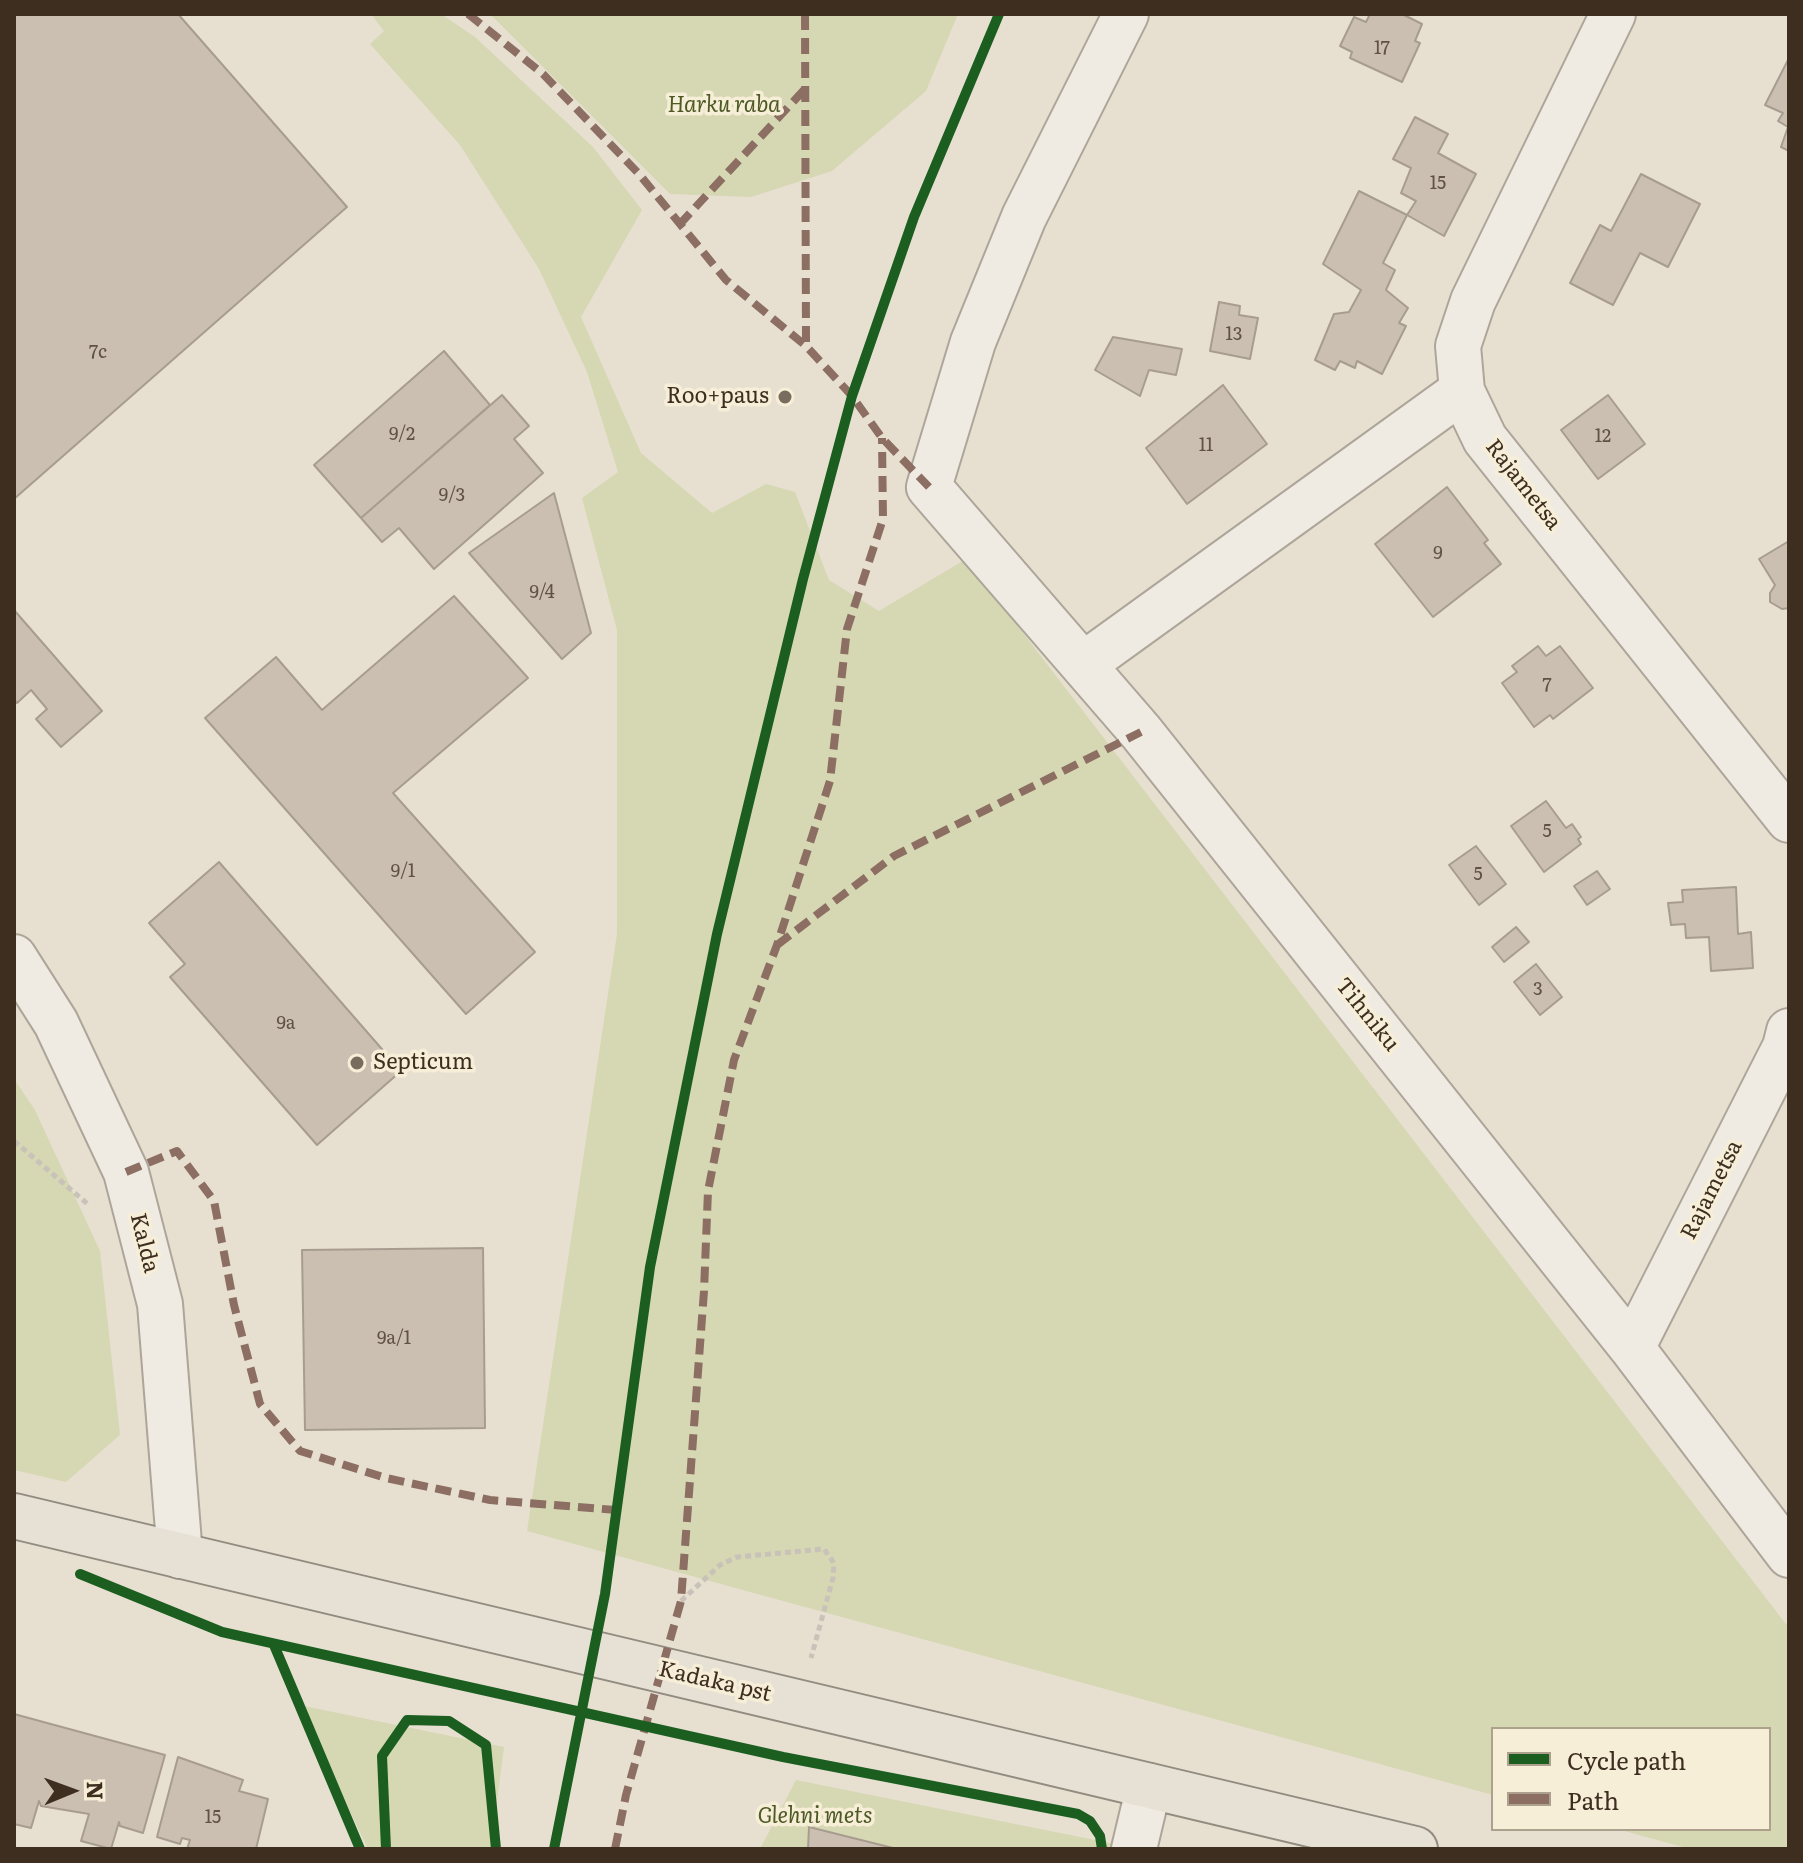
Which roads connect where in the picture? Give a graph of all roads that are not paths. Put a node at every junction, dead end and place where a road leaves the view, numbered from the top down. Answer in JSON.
{"nodes":[{"id":1,"x":1126,"y":14,"type":"edge"},
{"id":2,"x":1613,"y":14,"type":"edge"},
{"id":3,"x":1462,"y":391,"type":"junction"},
{"id":4,"x":1084,"y":664,"type":"junction"},
{"id":5,"x":1789,"y":820,"type":"edge"},
{"id":6,"x":14,"y":957,"type":"edge"},
{"id":7,"x":1789,"y":1031,"type":"edge"},
{"id":8,"x":1632,"y":1348,"type":"junction"},
{"id":9,"x":14,"y":1516,"type":"edge"},
{"id":10,"x":1789,"y":1555,"type":"edge"},
{"id":11,"x":180,"y":1556,"type":"junction"},
{"id":12,"x":1149,"y":1786,"type":"junction"},
{"id":13,"x":1117,"y":1842,"type":"edge"},
{"id":14,"x":1415,"y":1849,"type":"edge"}],
"edges":[{"from":1,"to":4,"type":"street","name":"Tihniku"},
{"from":2,"to":3,"type":"street","name":"Rajametsa"},
{"from":3,"to":4,"type":"street"},
{"from":3,"to":5,"type":"street","name":"Rajametsa"},
{"from":4,"to":8,"type":"street","name":"Tihniku"},
{"from":6,"to":11,"type":"street","name":"Kalda"},
{"from":7,"to":8,"type":"street","name":"Rajametsa"},
{"from":8,"to":10,"type":"street","name":"Tihniku"},
{"from":9,"to":11,"type":"main road","name":"Kadaka pst"},
{"from":11,"to":12,"type":"main road","name":"Kadaka pst"},
{"from":12,"to":13,"type":"street"},
{"from":12,"to":14,"type":"main road","name":"Kadaka pst"}]}
